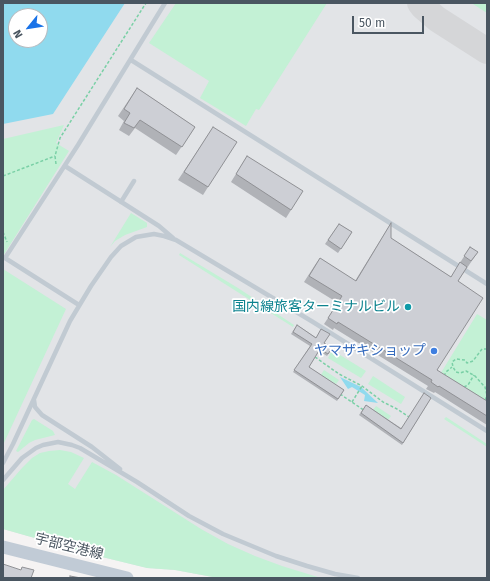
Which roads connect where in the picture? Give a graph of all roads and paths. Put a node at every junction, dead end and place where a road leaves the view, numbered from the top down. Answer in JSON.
{"nodes":[{"id":1,"x":146,"y":3,"type":"edge"},
{"id":2,"x":165,"y":3,"type":"edge"},
{"id":3,"x":131,"y":60,"type":"junction"},
{"id":4,"x":65,"y":166,"type":"junction"},
{"id":5,"x":3,"y":176,"type":"edge"},
{"id":6,"x":134,"y":181,"type":"dead end"},
{"id":7,"x":121,"y":202,"type":"junction"},
{"id":8,"x":3,"y":232,"type":"edge"},
{"id":9,"x":176,"y":240,"type":"junction"},
{"id":10,"x":7,"y":242,"type":"dead end"},
{"id":11,"x":487,"y":284,"type":"edge"},
{"id":12,"x":79,"y":305,"type":"junction"},
{"id":13,"x":487,"y":349,"type":"edge"},
{"id":14,"x":311,"y":354,"type":"edge"},
{"id":15,"x":453,"y":367,"type":"junction"},
{"id":16,"x":474,"y":375,"type":"junction"},
{"id":17,"x":443,"y":380,"type":"edge"},
{"id":18,"x":362,"y":386,"type":"junction"},
{"id":19,"x":463,"y":387,"type":"edge"},
{"id":20,"x":340,"y":394,"type":"edge"},
{"id":21,"x":487,"y":395,"type":"edge"},
{"id":22,"x":34,"y":398,"type":"junction"},
{"id":23,"x":352,"y":402,"type":"junction"},
{"id":24,"x":484,"y":402,"type":"edge"},
{"id":25,"x":365,"y":411,"type":"edge"},
{"id":26,"x":412,"y":419,"type":"edge"},
{"id":27,"x":487,"y":431,"type":"edge"},
{"id":28,"x":3,"y":464,"type":"edge"},
{"id":29,"x":3,"y":480,"type":"edge"},
{"id":30,"x":137,"y":482,"type":"junction"},
{"id":31,"x":3,"y":547,"type":"edge"},
{"id":32,"x":127,"y":578,"type":"edge"},
{"id":33,"x":358,"y":578,"type":"edge"}],
"edges":[{"from":1,"to":5,"type":"path"},
{"from":2,"to":3,"type":"lane"},
{"from":3,"to":4,"type":"lane"},
{"from":3,"to":11,"type":"lane"},
{"from":4,"to":7,"type":"lane"},
{"from":4,"to":12,"type":"lane"},
{"from":6,"to":7,"type":"lane"},
{"from":7,"to":9,"type":"lane"},
{"from":8,"to":10,"type":"path"},
{"from":9,"to":12,"type":"lane"},
{"from":9,"to":27,"type":"lane"},
{"from":12,"to":22,"type":"lane"},
{"from":13,"to":15,"type":"path"},
{"from":14,"to":18,"type":"path"},
{"from":15,"to":16,"type":"path"},
{"from":15,"to":17,"type":"path"},
{"from":16,"to":19,"type":"path"},
{"from":16,"to":21,"type":"path"},
{"from":18,"to":23,"type":"path"},
{"from":18,"to":26,"type":"path"},
{"from":20,"to":23,"type":"path"},
{"from":21,"to":24,"type":"path"},
{"from":22,"to":28,"type":"lane"},
{"from":22,"to":30,"type":"lane"},
{"from":23,"to":25,"type":"path"},
{"from":29,"to":30,"type":"lane"},
{"from":30,"to":33,"type":"lane"},
{"from":31,"to":32,"type":"main road","name":"宇部空港線"}]}
